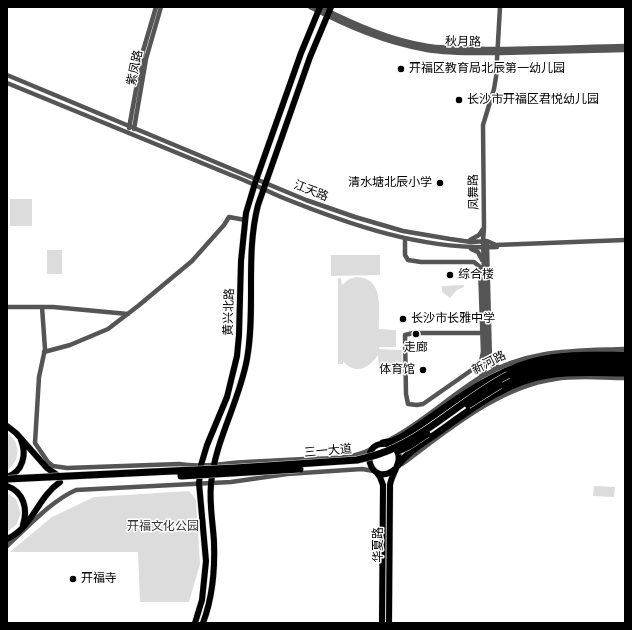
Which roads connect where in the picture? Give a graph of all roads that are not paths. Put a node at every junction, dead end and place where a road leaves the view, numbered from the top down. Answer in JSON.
{"nodes":[{"id":1,"x":156,"y":7,"type":"edge"},
{"id":2,"x":161,"y":7,"type":"edge"},
{"id":3,"x":310,"y":7,"type":"edge"},
{"id":4,"x":500,"y":7,"type":"edge"},
{"id":5,"x":320,"y":8,"type":"edge"},
{"id":6,"x":329,"y":11,"type":"edge"},
{"id":7,"x":625,"y":46,"type":"edge"},
{"id":8,"x":625,"y":50,"type":"edge"},
{"id":9,"x":498,"y":51,"type":"junction"},
{"id":10,"x":7,"y":75,"type":"edge"},
{"id":11,"x":7,"y":83,"type":"edge"},
{"id":12,"x":132,"y":126,"type":"junction"},
{"id":13,"x":131,"y":133,"type":"junction"},
{"id":14,"x":255,"y":182,"type":"junction"},
{"id":15,"x":265,"y":186,"type":"junction"},
{"id":16,"x":245,"y":220,"type":"junction"},
{"id":17,"x":484,"y":221,"type":"junction"},
{"id":18,"x":405,"y":239,"type":"junction"},
{"id":19,"x":464,"y":241,"type":"junction"},
{"id":20,"x":485,"y":241,"type":"junction"},
{"id":21,"x":625,"y":241,"type":"edge"},
{"id":22,"x":496,"y":247,"type":"junction"},
{"id":23,"x":465,"y":248,"type":"junction"},
{"id":24,"x":485,"y":248,"type":"junction"},
{"id":25,"x":487,"y":257,"type":"junction"},
{"id":26,"x":483,"y":264,"type":"junction"},
{"id":27,"x":7,"y":307,"type":"edge"},
{"id":28,"x":42,"y":307,"type":"junction"},
{"id":29,"x":128,"y":314,"type":"junction"},
{"id":30,"x":482,"y":333,"type":"junction"},
{"id":31,"x":625,"y":350,"type":"edge"},
{"id":32,"x":44,"y":352,"type":"junction"},
{"id":33,"x":625,"y":355,"type":"edge"},
{"id":34,"x":556,"y":357,"type":"junction"},
{"id":35,"x":625,"y":361,"type":"edge"},
{"id":36,"x":541,"y":368,"type":"junction"},
{"id":37,"x":625,"y":368,"type":"edge"},
{"id":38,"x":500,"y":370,"type":"junction"},
{"id":39,"x":625,"y":373,"type":"edge"},
{"id":40,"x":520,"y":374,"type":"junction"},
{"id":41,"x":560,"y":374,"type":"junction"},
{"id":42,"x":480,"y":378,"type":"junction"},
{"id":43,"x":625,"y":378,"type":"edge"},
{"id":44,"x":506,"y":388,"type":"junction"},
{"id":45,"x":7,"y":426,"type":"edge"},
{"id":46,"x":18,"y":435,"type":"junction"},
{"id":47,"x":380,"y":444,"type":"junction"},
{"id":48,"x":201,"y":465,"type":"junction"},
{"id":49,"x":214,"y":465,"type":"junction"},
{"id":50,"x":397,"y":467,"type":"junction"},
{"id":51,"x":376,"y":471,"type":"junction"},
{"id":52,"x":7,"y":478,"type":"edge"},
{"id":53,"x":60,"y":480,"type":"junction"},
{"id":54,"x":199,"y":483,"type":"junction"},
{"id":55,"x":211,"y":483,"type":"junction"},
{"id":56,"x":7,"y":485,"type":"edge"},
{"id":57,"x":21,"y":530,"type":"junction"},
{"id":58,"x":7,"y":539,"type":"edge"},
{"id":59,"x":7,"y":546,"type":"edge"},
{"id":60,"x":195,"y":623,"type":"edge"},
{"id":61,"x":203,"y":623,"type":"edge"},
{"id":62,"x":382,"y":623,"type":"edge"},
{"id":63,"x":389,"y":623,"type":"edge"}],
"edges":[{"from":1,"to":12,"type":"street","name":"紫凤路"},
{"from":2,"to":12,"type":"street","name":"紫凤路"},
{"from":3,"to":5,"type":"street","name":"秋月路"},
{"from":4,"to":9,"type":"street","name":"凤舞路"},
{"from":5,"to":6,"type":"street","name":"秋月路"},
{"from":5,"to":14,"type":"main road","name":"黄兴北路"},
{"from":6,"to":9,"type":"street","name":"秋月路"},
{"from":6,"to":15,"type":"main road","name":"黄兴北路"},
{"from":7,"to":9,"type":"street","name":"秋月路"},
{"from":8,"to":9,"type":"street","name":"秋月路"},
{"from":9,"to":17,"type":"street","name":"凤舞路"},
{"from":10,"to":12,"type":"street","name":"江天路"},
{"from":11,"to":13,"type":"street","name":"江天路"},
{"from":12,"to":13,"type":"street","name":"紫凤路"},
{"from":12,"to":14,"type":"street","name":"江天路"},
{"from":13,"to":14,"type":"street","name":"江天路"},
{"from":14,"to":15,"type":"street","name":"江天路"},
{"from":14,"to":16,"type":"main road","name":"黄兴北路"},
{"from":15,"to":18,"type":"street","name":"江天路"},
{"from":15,"to":19,"type":"street","name":"江天路"},
{"from":15,"to":49,"type":"main road","name":"黄兴北路"},
{"from":16,"to":29,"type":"street"},
{"from":16,"to":48,"type":"main road","name":"黄兴北路"},
{"from":17,"to":19,"type":"street"},
{"from":17,"to":20,"type":"street","name":"凤舞路"},
{"from":18,"to":23,"type":"street","name":"江天路"},
{"from":18,"to":30,"type":"street"},
{"from":19,"to":20,"type":"street","name":"江天路"},
{"from":20,"to":21,"type":"street","name":"江天路"},
{"from":20,"to":24,"type":"street","name":"凤舞路"},
{"from":21,"to":22,"type":"street","name":"江天路"},
{"from":22,"to":24,"type":"street","name":"江天路"},
{"from":22,"to":25,"type":"street"},
{"from":23,"to":24,"type":"street","name":"江天路"},
{"from":23,"to":26,"type":"street"},
{"from":24,"to":25,"type":"street","name":"凤舞路"},
{"from":24,"to":26,"type":"street","name":"凤舞路"},
{"from":25,"to":38,"type":"street","name":"凤舞路"},
{"from":26,"to":42,"type":"street","name":"凤舞路"},
{"from":27,"to":28,"type":"street"},
{"from":28,"to":29,"type":"street"},
{"from":28,"to":32,"type":"street"},
{"from":29,"to":32,"type":"street"},
{"from":30,"to":30,"type":"street"},
{"from":31,"to":38,"type":"street","name":"新河路"},
{"from":32,"to":48,"type":"street","name":"新河路"},
{"from":33,"to":34,"type":"highway"},
{"from":34,"to":36,"type":"highway"},
{"from":34,"to":38,"type":"highway"},
{"from":35,"to":36,"type":"highway","name":"三一大道"},
{"from":36,"to":37,"type":"highway","name":"三一大道"},
{"from":36,"to":40,"type":"highway","name":"三一大道"},
{"from":36,"to":41,"type":"highway"},
{"from":38,"to":40,"type":"highway"},
{"from":38,"to":42,"type":"street","name":"新河路"},
{"from":38,"to":47,"type":"highway"},
{"from":39,"to":41,"type":"highway"},
{"from":40,"to":44,"type":"highway"},
{"from":40,"to":53,"type":"highway","name":"三一大道","bridge":true},
{"from":41,"to":44,"type":"highway"},
{"from":42,"to":47,"type":"street","name":"新河路"},
{"from":43,"to":50,"type":"street"},
{"from":44,"to":50,"type":"highway"},
{"from":45,"to":46,"type":"main road"},
{"from":46,"to":52,"type":"main road"},
{"from":46,"to":53,"type":"main road"},
{"from":47,"to":49,"type":"street","name":"新河路"},
{"from":47,"to":50,"type":"main road"},
{"from":47,"to":51,"type":"main road"},
{"from":48,"to":49,"type":"street","name":"新河路"},
{"from":48,"to":54,"type":"main road","name":"黄兴北路"},
{"from":49,"to":55,"type":"main road","name":"黄兴北路"},
{"from":50,"to":51,"type":"main road"},
{"from":50,"to":63,"type":"main road","name":"华夏路"},
{"from":51,"to":55,"type":"street"},
{"from":51,"to":62,"type":"main road","name":"华夏路"},
{"from":52,"to":53,"type":"highway","name":"三一大道","bridge":true},
{"from":53,"to":56,"type":"highway","name":"三一大道"},
{"from":53,"to":57,"type":"main road"},
{"from":54,"to":55,"type":"street"},
{"from":54,"to":59,"type":"street"},
{"from":54,"to":60,"type":"main road","name":"黄兴北路"},
{"from":55,"to":61,"type":"main road","name":"黄兴北路"},
{"from":56,"to":57,"type":"main road"},
{"from":57,"to":58,"type":"main road"}]}
